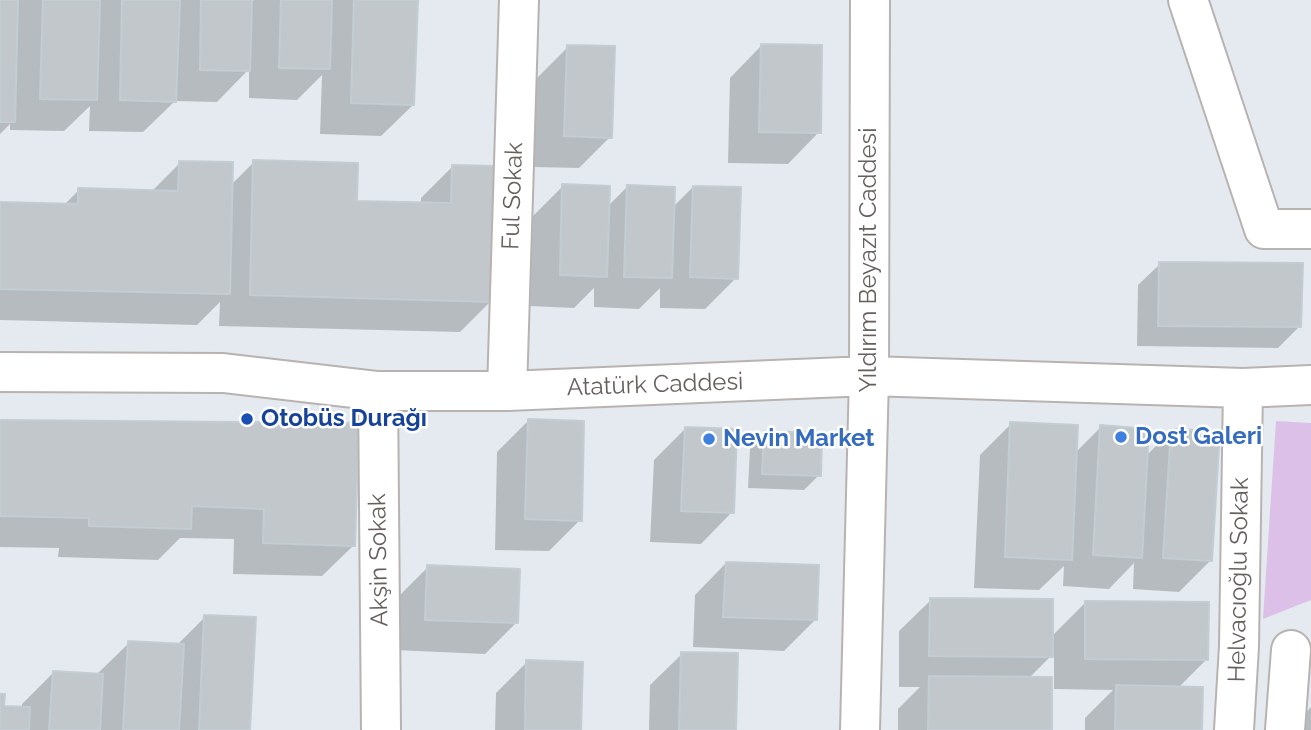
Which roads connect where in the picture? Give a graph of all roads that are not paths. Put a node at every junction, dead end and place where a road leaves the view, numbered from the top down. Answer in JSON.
{"nodes":[{"id":1,"x":519,"y":0,"type":"edge"},
{"id":2,"x":870,"y":0,"type":"edge"},
{"id":3,"x":1188,"y":0,"type":"edge"},
{"id":4,"x":1311,"y":229,"type":"edge"},
{"id":5,"x":0,"y":372,"type":"edge"},
{"id":6,"x":869,"y":376,"type":"junction"},
{"id":7,"x":1311,"y":385,"type":"edge"},
{"id":8,"x":1243,"y":388,"type":"junction"},
{"id":9,"x":378,"y":391,"type":"junction"},
{"id":10,"x":507,"y":391,"type":"junction"},
{"id":11,"x":1239,"y":646,"type":"junction"},
{"id":12,"x":1301,"y":650,"type":"edge"},
{"id":13,"x":381,"y":730,"type":"edge"},
{"id":14,"x":860,"y":730,"type":"edge"},
{"id":15,"x":1234,"y":730,"type":"edge"},
{"id":16,"x":1285,"y":730,"type":"edge"}],
"edges":[{"from":1,"to":10,"type":"street","name":"Ful Sokak"},
{"from":2,"to":6,"type":"street","name":"Yıldırım Beyazıt Caddesi"},
{"from":3,"to":4,"type":"street"},
{"from":5,"to":9,"type":"street","name":"Atatürk Caddesi"},
{"from":6,"to":8,"type":"street","name":"Atatürk Caddesi"},
{"from":6,"to":10,"type":"street","name":"Atatürk Caddesi"},
{"from":6,"to":14,"type":"street","name":"Yıldırım Beyazıt Caddesi"},
{"from":7,"to":8,"type":"street","name":"Atatürk Caddesi"},
{"from":8,"to":11,"type":"street","name":"Helvacıoğlu Sokak"},
{"from":9,"to":10,"type":"street","name":"Atatürk Caddesi"},
{"from":9,"to":13,"type":"street","name":"Akşin Sokak"},
{"from":11,"to":12,"type":"street"},
{"from":11,"to":15,"type":"street","name":"Helvacıoğlu Sokak"},
{"from":12,"to":16,"type":"street"}]}
